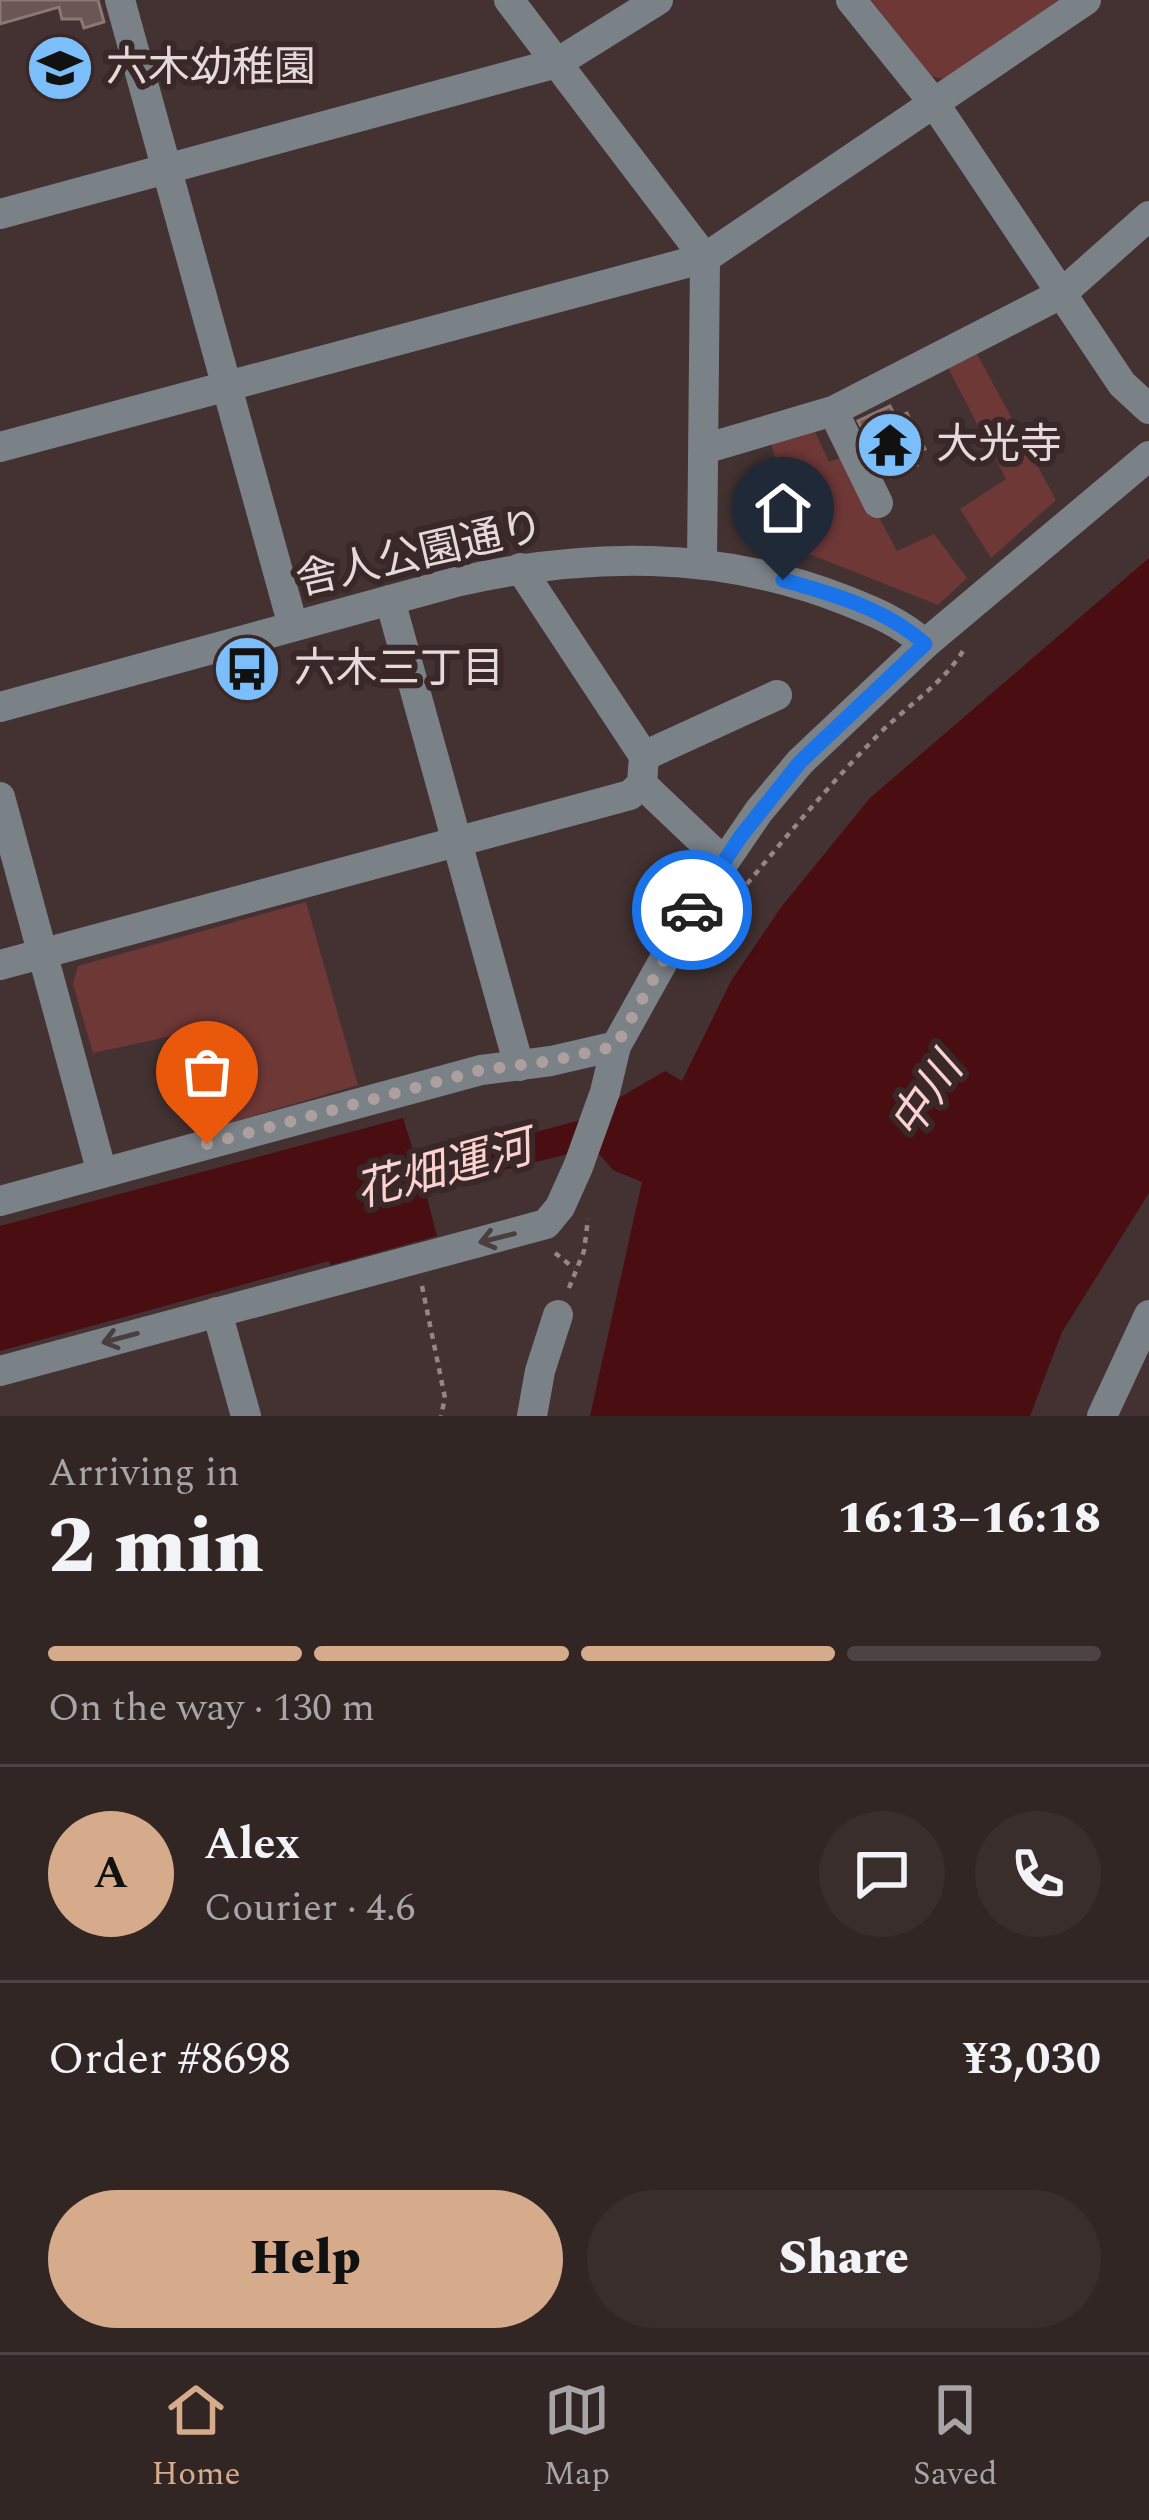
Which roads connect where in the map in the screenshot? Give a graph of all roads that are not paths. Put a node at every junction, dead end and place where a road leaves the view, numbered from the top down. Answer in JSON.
{"nodes":[{"id":1,"x":120,"y":0,"type":"edge"},
{"id":2,"x":509,"y":0,"type":"edge"},
{"id":3,"x":658,"y":0,"type":"edge"},
{"id":4,"x":850,"y":0,"type":"edge"},
{"id":5,"x":1086,"y":0,"type":"edge"},
{"id":6,"x":557,"y":63,"type":"junction"},
{"id":7,"x":934,"y":103,"type":"junction"},
{"id":8,"x":164,"y":169,"type":"junction"},
{"id":9,"x":0,"y":214,"type":"edge"},
{"id":10,"x":1149,"y":216,"type":"edge"},
{"id":11,"x":705,"y":258,"type":"junction"},
{"id":12,"x":1060,"y":294,"type":"junction"},
{"id":13,"x":224,"y":386,"type":"junction"},
{"id":14,"x":1149,"y":409,"type":"edge"},
{"id":15,"x":833,"y":411,"type":"junction"},
{"id":16,"x":0,"y":446,"type":"edge"},
{"id":17,"x":704,"y":449,"type":"junction"},
{"id":18,"x":1149,"y":455,"type":"edge"},
{"id":19,"x":878,"y":503,"type":"dead end"},
{"id":20,"x":702,"y":563,"type":"junction"},
{"id":21,"x":520,"y":568,"type":"junction"},
{"id":22,"x":390,"y":600,"type":"junction"},
{"id":23,"x":293,"y":626,"type":"junction"},
{"id":24,"x":925,"y":644,"type":"junction"},
{"id":25,"x":777,"y":695,"type":"dead end"},
{"id":26,"x":0,"y":707,"type":"edge"},
{"id":27,"x":643,"y":770,"type":"junction"},
{"id":28,"x":0,"y":797,"type":"edge"},
{"id":29,"x":457,"y":843,"type":"junction"},
{"id":30,"x":723,"y":861,"type":"junction"},
{"id":31,"x":44,"y":953,"type":"junction"},
{"id":32,"x":0,"y":965,"type":"edge"},
{"id":33,"x":616,"y":1046,"type":"junction"},
{"id":34,"x":518,"y":1066,"type":"junction"},
{"id":35,"x":103,"y":1172,"type":"junction"},
{"id":36,"x":0,"y":1201,"type":"edge"},
{"id":37,"x":217,"y":1312,"type":"junction"},
{"id":38,"x":558,"y":1315,"type":"road end"},
{"id":39,"x":1149,"y":1315,"type":"edge"},
{"id":40,"x":0,"y":1371,"type":"edge"},
{"id":41,"x":246,"y":1416,"type":"edge"},
{"id":42,"x":532,"y":1416,"type":"edge"},
{"id":43,"x":1102,"y":1416,"type":"edge"}],
"edges":[{"from":1,"to":8,"type":"street"},
{"from":2,"to":6,"type":"street"},
{"from":3,"to":6,"type":"street"},
{"from":4,"to":7,"type":"street"},
{"from":5,"to":7,"type":"street"},
{"from":6,"to":8,"type":"street"},
{"from":6,"to":11,"type":"street"},
{"from":7,"to":11,"type":"street"},
{"from":7,"to":12,"type":"street"},
{"from":8,"to":9,"type":"street"},
{"from":8,"to":13,"type":"street"},
{"from":10,"to":12,"type":"street"},
{"from":11,"to":13,"type":"street"},
{"from":11,"to":17,"type":"street"},
{"from":12,"to":14,"type":"street"},
{"from":12,"to":15,"type":"street"},
{"from":13,"to":16,"type":"street"},
{"from":13,"to":23,"type":"street"},
{"from":15,"to":17,"type":"street"},
{"from":15,"to":19,"type":"street"},
{"from":17,"to":20,"type":"street"},
{"from":18,"to":24,"type":"street"},
{"from":20,"to":21,"type":"street","name":"舎人公園通り"},
{"from":20,"to":24,"type":"street","name":"舎人公園通り"},
{"from":21,"to":22,"type":"street","name":"舎人公園通り"},
{"from":21,"to":27,"type":"street"},
{"from":22,"to":23,"type":"street","name":"舎人公園通り"},
{"from":22,"to":29,"type":"street"},
{"from":23,"to":26,"type":"street","name":"舎人公園通り"},
{"from":24,"to":30,"type":"street"},
{"from":25,"to":27,"type":"street"},
{"from":27,"to":29,"type":"street"},
{"from":27,"to":30,"type":"street"},
{"from":28,"to":31,"type":"street"},
{"from":29,"to":31,"type":"street"},
{"from":29,"to":34,"type":"street"},
{"from":30,"to":33,"type":"street"},
{"from":31,"to":32,"type":"street"},
{"from":31,"to":35,"type":"street"},
{"from":33,"to":34,"type":"street"},
{"from":33,"to":37,"type":"street","one_way":true},
{"from":34,"to":35,"type":"street"},
{"from":35,"to":36,"type":"street"},
{"from":37,"to":40,"type":"street","one_way":true},
{"from":37,"to":41,"type":"street"},
{"from":38,"to":42,"type":"street"},
{"from":39,"to":43,"type":"street"}]}
